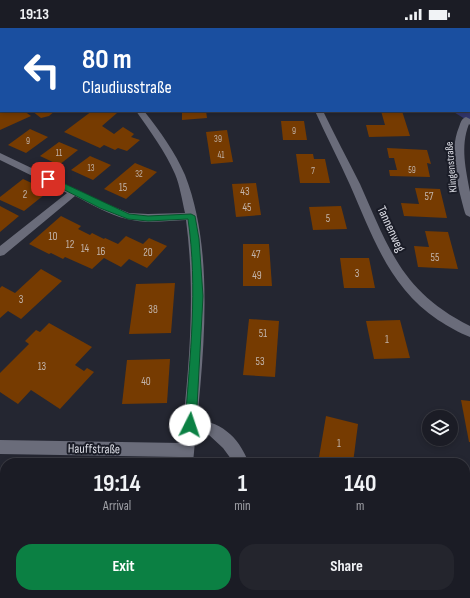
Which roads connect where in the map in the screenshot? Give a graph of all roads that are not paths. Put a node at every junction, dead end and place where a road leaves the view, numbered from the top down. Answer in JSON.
{"nodes":[{"id":1,"x":141,"y":112,"type":"edge"},
{"id":2,"x":319,"y":112,"type":"edge"},
{"id":3,"x":468,"y":121,"type":"edge"},
{"id":4,"x":0,"y":156,"type":"edge"},
{"id":5,"x":74,"y":192,"type":"junction"},
{"id":6,"x":470,"y":213,"type":"edge"},
{"id":7,"x":191,"y":216,"type":"junction"},
{"id":8,"x":0,"y":252,"type":"edge"},
{"id":9,"x":470,"y":332,"type":"edge"},
{"id":10,"x":190,"y":425,"type":"junction"},
{"id":11,"x":0,"y":447,"type":"edge"},
{"id":12,"x":187,"y":456,"type":"edge"},
{"id":13,"x":239,"y":458,"type":"edge"}],
"edges":[{"from":1,"to":7,"type":"street"},
{"from":2,"to":9,"type":"street","name":"Tannenweg"},
{"from":3,"to":6,"type":"street","name":"Klingenstraße"},
{"from":4,"to":5,"type":"street"},
{"from":5,"to":7,"type":"street"},
{"from":5,"to":8,"type":"street"},
{"from":7,"to":10,"type":"street"},
{"from":10,"to":12,"type":"street"},
{"from":10,"to":13,"type":"street"},
{"from":11,"to":12,"type":"street","name":"Hauffstraße"}]}
